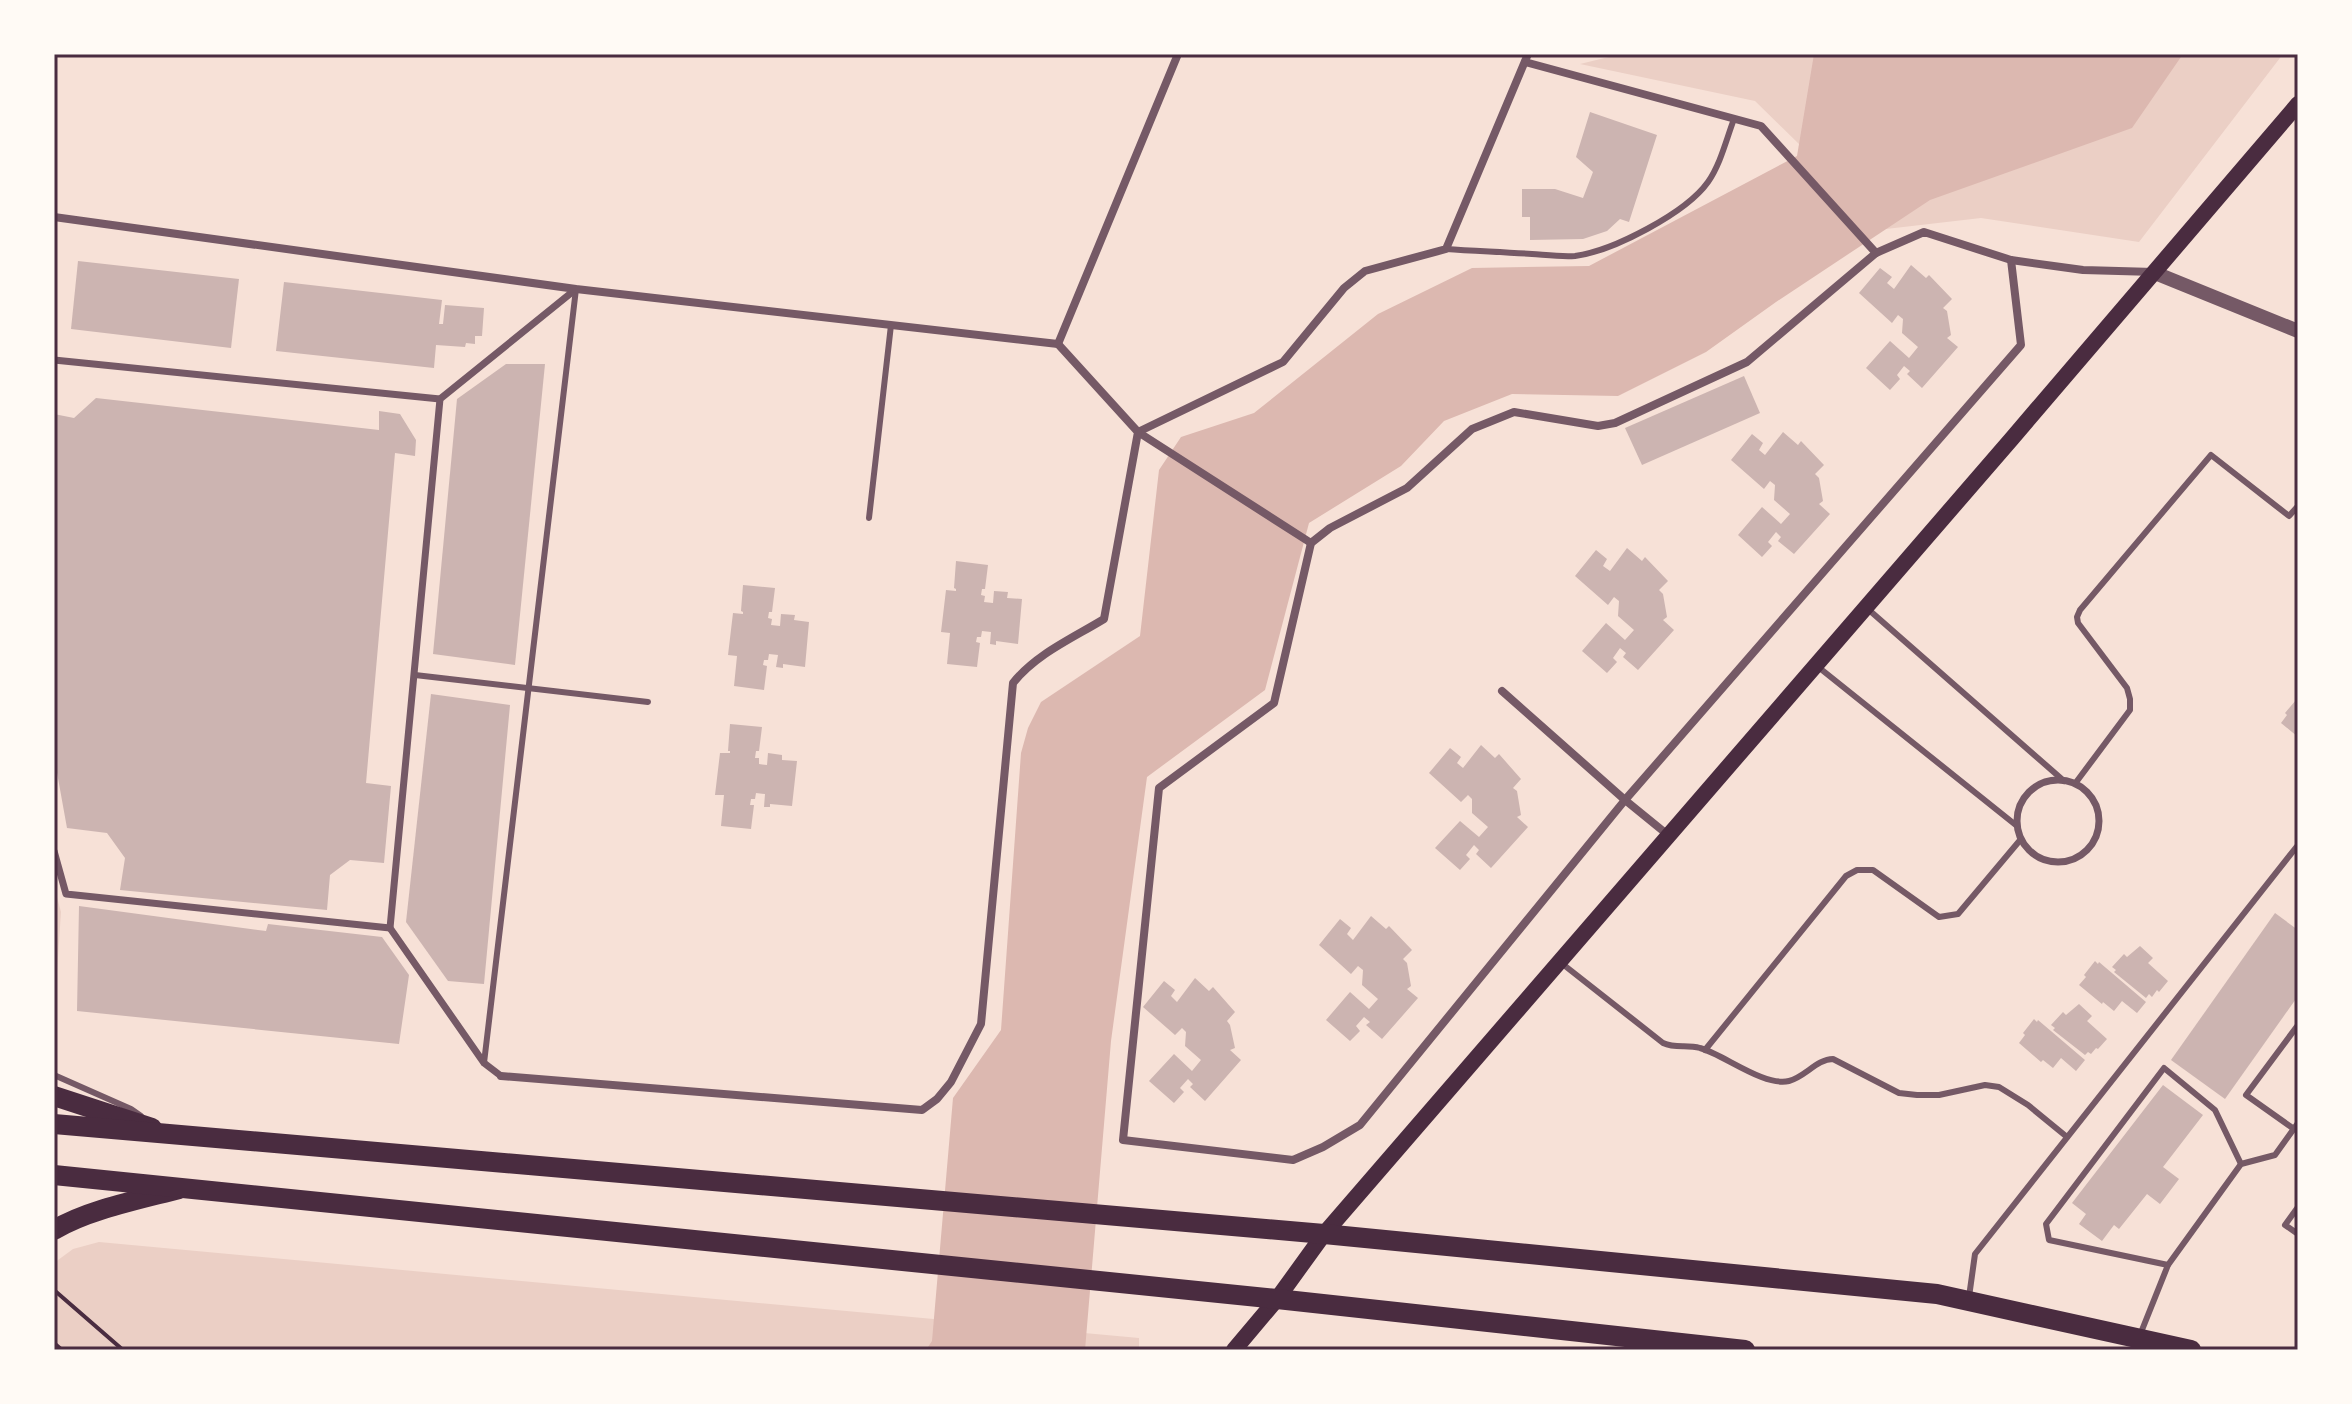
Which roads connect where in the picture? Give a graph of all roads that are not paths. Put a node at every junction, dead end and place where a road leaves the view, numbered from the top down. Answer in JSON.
{"nodes":[{"id":1,"x":1178,"y":54,"type":"edge"},
{"id":2,"x":1527,"y":58,"type":"edge"},
{"id":3,"x":2298,"y":104,"type":"edge"},
{"id":4,"x":1734,"y":119,"type":"junction"},
{"id":5,"x":54,"y":217,"type":"edge"},
{"id":6,"x":1446,"y":249,"type":"junction"},
{"id":7,"x":1876,"y":253,"type":"junction"},
{"id":8,"x":2011,"y":260,"type":"junction"},
{"id":9,"x":2155,"y":273,"type":"junction"},
{"id":10,"x":576,"y":289,"type":"junction"},
{"id":11,"x":891,"y":325,"type":"junction"},
{"id":12,"x":2298,"y":331,"type":"edge"},
{"id":13,"x":1058,"y":344,"type":"junction"},
{"id":14,"x":54,"y":360,"type":"edge"},
{"id":15,"x":440,"y":399,"type":"junction"},
{"id":16,"x":1138,"y":432,"type":"junction"},
{"id":17,"x":2298,"y":506,"type":"edge"},
{"id":18,"x":869,"y":518,"type":"dead end"},
{"id":19,"x":1311,"y":543,"type":"junction"},
{"id":20,"x":1866,"y":607,"type":"junction"},
{"id":21,"x":1817,"y":666,"type":"junction"},
{"id":22,"x":415,"y":675,"type":"junction"},
{"id":23,"x":529,"y":689,"type":"junction"},
{"id":24,"x":1502,"y":691,"type":"dead end"},
{"id":25,"x":648,"y":702,"type":"dead end"},
{"id":26,"x":2064,"y":781,"type":"junction"},
{"id":27,"x":2077,"y":781,"type":"dead end"},
{"id":28,"x":1625,"y":800,"type":"junction"},
{"id":29,"x":2017,"y":826,"type":"junction"},
{"id":30,"x":1668,"y":835,"type":"junction"},
{"id":31,"x":2021,"y":839,"type":"junction"},
{"id":32,"x":2298,"y":845,"type":"edge"},
{"id":33,"x":54,"y":851,"type":"edge"},
{"id":34,"x":390,"y":928,"type":"junction"},
{"id":35,"x":1560,"y":962,"type":"junction"},
{"id":36,"x":2298,"y":1025,"type":"edge"},
{"id":37,"x":1705,"y":1050,"type":"junction"},
{"id":38,"x":484,"y":1063,"type":"junction"},
{"id":39,"x":54,"y":1075,"type":"edge"},
{"id":40,"x":501,"y":1076,"type":"joint"},
{"id":41,"x":54,"y":1096,"type":"edge"},
{"id":42,"x":54,"y":1124,"type":"edge"},
{"id":43,"x":2296,"y":1126,"type":"edge"},
{"id":44,"x":167,"y":1133,"type":"junction"},
{"id":45,"x":2067,"y":1137,"type":"junction"},
{"id":46,"x":2241,"y":1164,"type":"junction"},
{"id":47,"x":54,"y":1175,"type":"edge"},
{"id":48,"x":183,"y":1188,"type":"junction"},
{"id":49,"x":2298,"y":1207,"type":"edge"},
{"id":50,"x":54,"y":1230,"type":"edge"},
{"id":51,"x":1324,"y":1234,"type":"junction"},
{"id":52,"x":2298,"y":1234,"type":"edge"},
{"id":53,"x":2168,"y":1265,"type":"junction"},
{"id":54,"x":1277,"y":1299,"type":"junction"},
{"id":55,"x":1968,"y":1301,"type":"junction"},
{"id":56,"x":2139,"y":1339,"type":"junction"},
{"id":57,"x":1234,"y":1350,"type":"edge"},
{"id":58,"x":1745,"y":1350,"type":"edge"},
{"id":59,"x":2191,"y":1350,"type":"edge"}],
"edges":[{"from":1,"to":13,"type":"street"},
{"from":2,"to":4,"type":"street"},
{"from":2,"to":6,"type":"street"},
{"from":3,"to":9,"type":"main road"},
{"from":4,"to":6,"type":"lane"},
{"from":4,"to":7,"type":"street"},
{"from":5,"to":10,"type":"street"},
{"from":6,"to":16,"type":"street"},
{"from":7,"to":8,"type":"street"},
{"from":7,"to":19,"type":"street"},
{"from":8,"to":9,"type":"street"},
{"from":8,"to":28,"type":"street"},
{"from":9,"to":12,"type":"street"},
{"from":9,"to":20,"type":"main road"},
{"from":10,"to":11,"type":"street"},
{"from":10,"to":15,"type":"street"},
{"from":10,"to":23,"type":"lane"},
{"from":11,"to":13,"type":"street"},
{"from":11,"to":18,"type":"lane"},
{"from":13,"to":16,"type":"street"},
{"from":14,"to":15,"type":"street"},
{"from":15,"to":22,"type":"street"},
{"from":16,"to":19,"type":"street"},
{"from":16,"to":40,"type":"street"},
{"from":17,"to":27,"type":"lane"},
{"from":19,"to":28,"type":"street"},
{"from":20,"to":21,"type":"main road"},
{"from":20,"to":26,"type":"lane"},
{"from":21,"to":29,"type":"lane"},
{"from":21,"to":30,"type":"main road"},
{"from":22,"to":23,"type":"lane"},
{"from":22,"to":34,"type":"street"},
{"from":23,"to":25,"type":"lane"},
{"from":23,"to":38,"type":"lane"},
{"from":24,"to":28,"type":"street"},
{"from":26,"to":29,"type":"street"},
{"from":26,"to":31,"type":"street"},
{"from":28,"to":30,"type":"street"},
{"from":29,"to":31,"type":"street"},
{"from":30,"to":35,"type":"main road"},
{"from":31,"to":37,"type":"lane"},
{"from":32,"to":45,"type":"lane"},
{"from":33,"to":34,"type":"street"},
{"from":34,"to":38,"type":"street"},
{"from":35,"to":37,"type":"lane"},
{"from":35,"to":51,"type":"main road"},
{"from":36,"to":43,"type":"lane"},
{"from":37,"to":45,"type":"lane"},
{"from":38,"to":40,"type":"street"},
{"from":39,"to":44,"type":"lane"},
{"from":41,"to":44,"type":"main road"},
{"from":42,"to":44,"type":"main road"},
{"from":43,"to":46,"type":"lane"},
{"from":44,"to":51,"type":"main road"},
{"from":45,"to":55,"type":"lane"},
{"from":46,"to":53,"type":"lane"},
{"from":46,"to":53,"type":"lane"},
{"from":47,"to":48,"type":"main road"},
{"from":48,"to":50,"type":"main road"},
{"from":48,"to":54,"type":"main road"},
{"from":49,"to":52,"type":"lane"},
{"from":51,"to":54,"type":"main road"},
{"from":51,"to":55,"type":"main road"},
{"from":53,"to":56,"type":"lane"},
{"from":54,"to":57,"type":"main road"},
{"from":54,"to":58,"type":"main road"},
{"from":55,"to":56,"type":"main road"},
{"from":56,"to":59,"type":"main road"}]}
